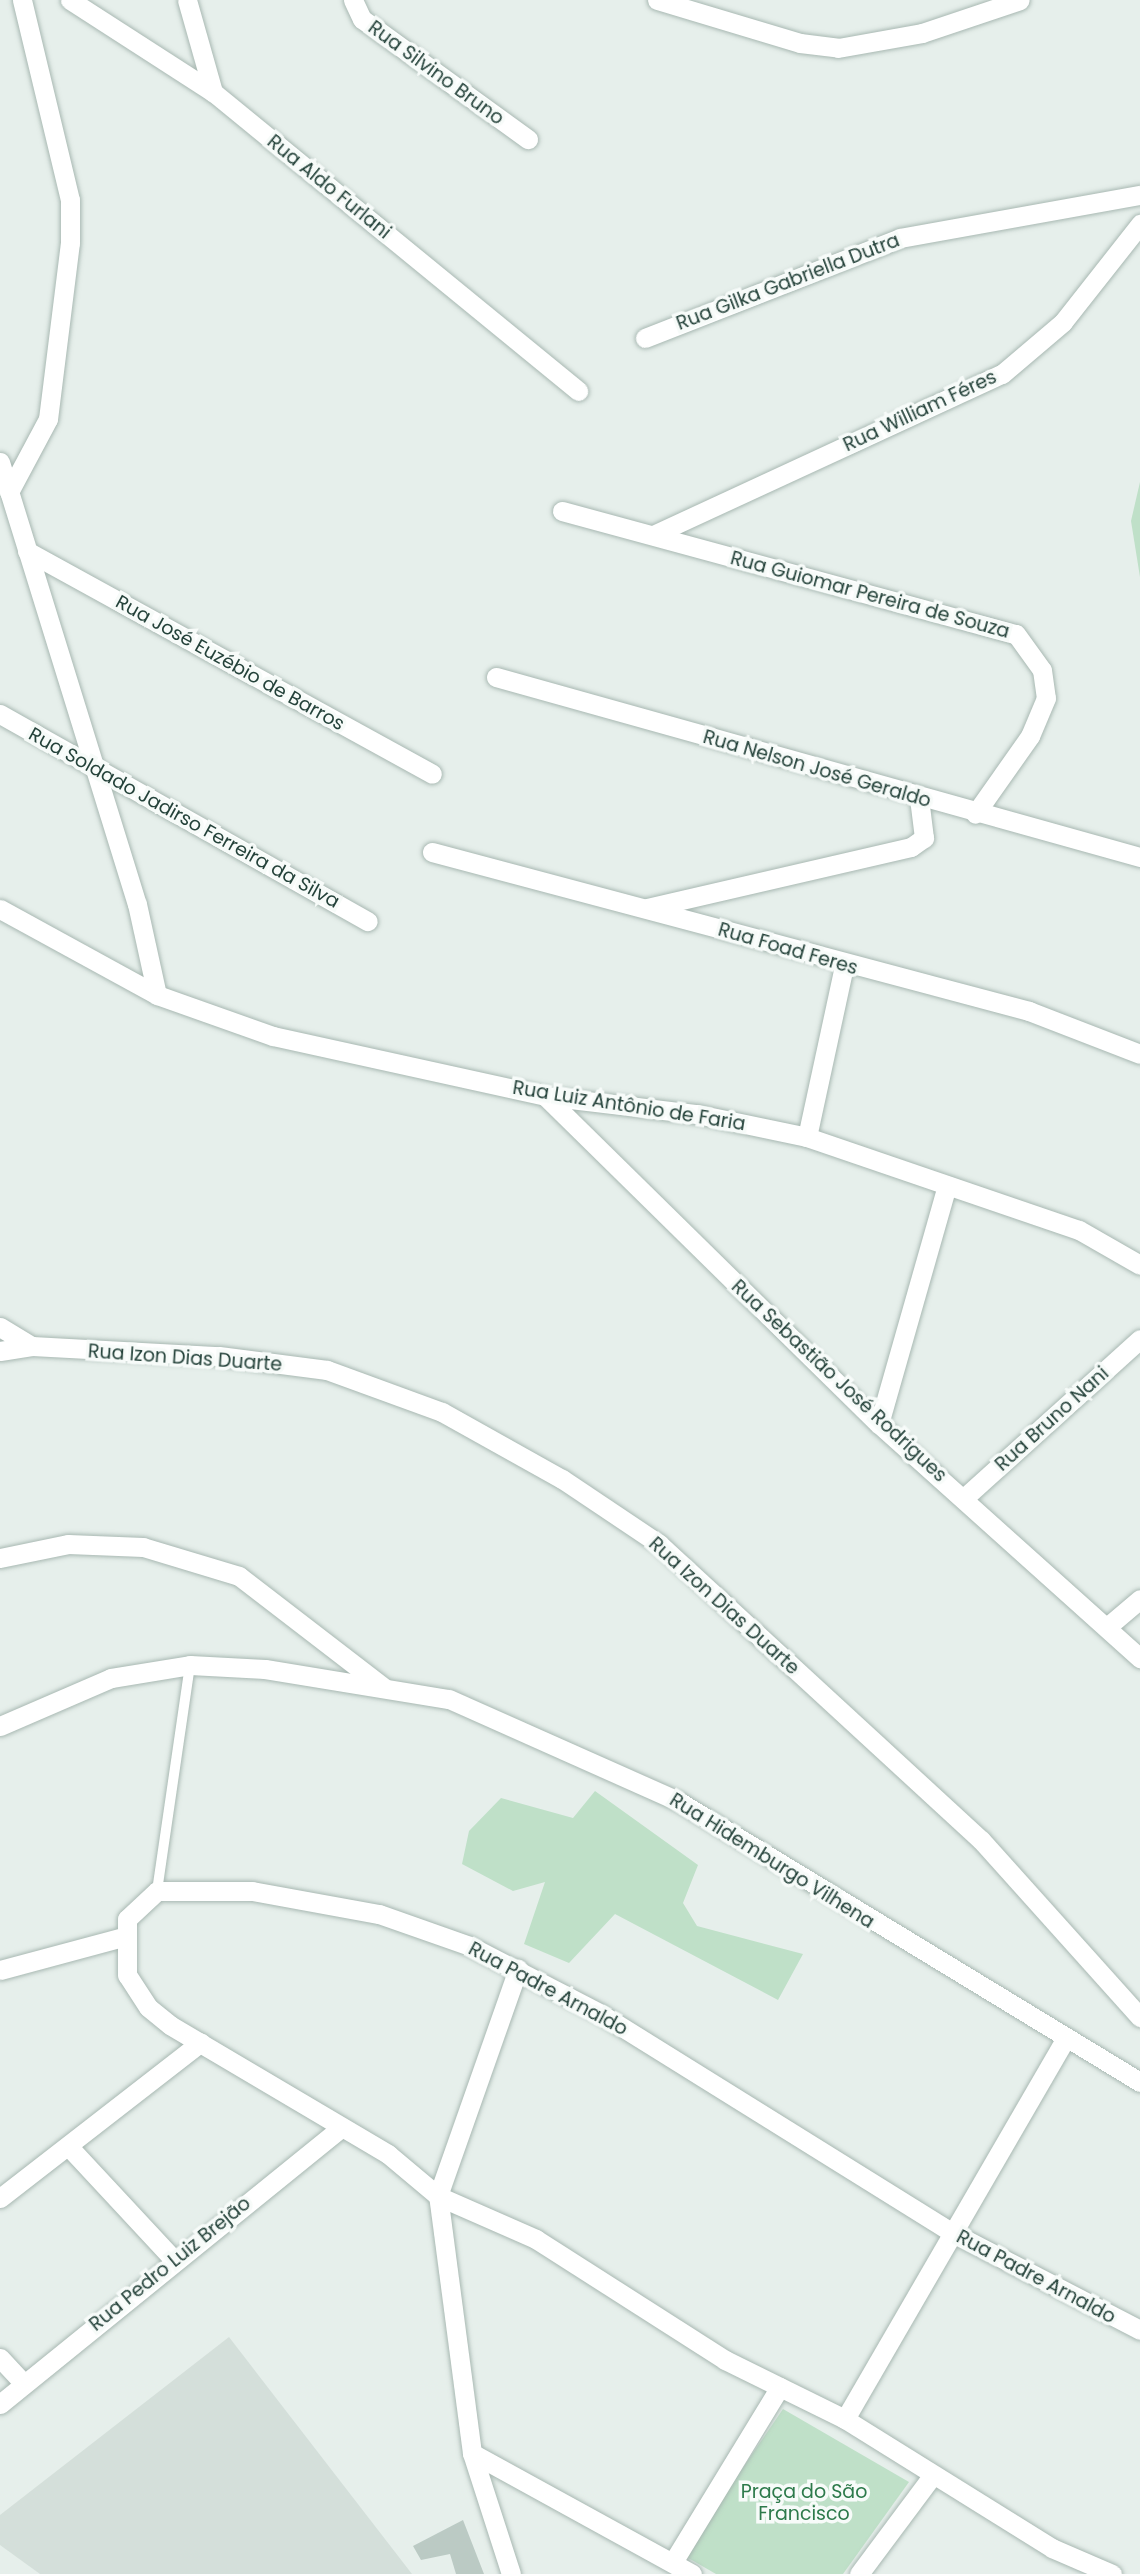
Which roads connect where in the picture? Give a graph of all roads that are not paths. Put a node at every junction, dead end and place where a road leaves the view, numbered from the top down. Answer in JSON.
{"nodes":[{"id":1,"x":22,"y":0,"type":"edge"},
{"id":2,"x":70,"y":0,"type":"edge"},
{"id":3,"x":187,"y":0,"type":"edge"},
{"id":4,"x":353,"y":0,"type":"edge"},
{"id":5,"x":657,"y":0,"type":"edge"},
{"id":6,"x":1020,"y":0,"type":"edge"},
{"id":7,"x":213,"y":92,"type":"junction"},
{"id":8,"x":528,"y":139,"type":"dead end"},
{"id":9,"x":1140,"y":195,"type":"edge"},
{"id":10,"x":1140,"y":224,"type":"edge"},
{"id":11,"x":645,"y":338,"type":"dead end"},
{"id":12,"x":578,"y":391,"type":"dead end"},
{"id":13,"x":0,"y":462,"type":"edge"},
{"id":14,"x":9,"y":492,"type":"junction"},
{"id":15,"x":562,"y":511,"type":"dead end"},
{"id":16,"x":653,"y":535,"type":"junction"},
{"id":17,"x":27,"y":551,"type":"junction"},
{"id":18,"x":496,"y":677,"type":"dead end"},
{"id":19,"x":0,"y":714,"type":"edge"},
{"id":20,"x":97,"y":774,"type":"junction"},
{"id":21,"x":432,"y":774,"type":"dead end"},
{"id":22,"x":919,"y":798,"type":"junction"},
{"id":23,"x":975,"y":814,"type":"junction"},
{"id":24,"x":432,"y":852,"type":"dead end"},
{"id":25,"x":1140,"y":856,"type":"edge"},
{"id":26,"x":645,"y":908,"type":"junction"},
{"id":27,"x":0,"y":909,"type":"edge"},
{"id":28,"x":368,"y":921,"type":"dead end"},
{"id":29,"x":844,"y":966,"type":"junction"},
{"id":30,"x":157,"y":995,"type":"junction"},
{"id":31,"x":1140,"y":1054,"type":"edge"},
{"id":32,"x":545,"y":1096,"type":"junction"},
{"id":33,"x":807,"y":1137,"type":"junction"},
{"id":34,"x":947,"y":1186,"type":"junction"},
{"id":35,"x":1140,"y":1265,"type":"edge"},
{"id":36,"x":0,"y":1327,"type":"edge"},
{"id":37,"x":1140,"y":1339,"type":"edge"},
{"id":38,"x":32,"y":1346,"type":"junction"},
{"id":39,"x":0,"y":1351,"type":"edge"},
{"id":40,"x":879,"y":1424,"type":"junction"},
{"id":41,"x":964,"y":1498,"type":"junction"},
{"id":42,"x":0,"y":1558,"type":"edge"},
{"id":43,"x":1140,"y":1599,"type":"edge"},
{"id":44,"x":1107,"y":1627,"type":"junction"},
{"id":45,"x":1140,"y":1658,"type":"edge"},
{"id":46,"x":190,"y":1665,"type":"junction"},
{"id":47,"x":384,"y":1687,"type":"junction"},
{"id":48,"x":0,"y":1726,"type":"edge"},
{"id":49,"x":157,"y":1891,"type":"junction"},
{"id":50,"x":123,"y":1937,"type":"junction"},
{"id":51,"x":518,"y":1969,"type":"junction"},
{"id":52,"x":0,"y":1970,"type":"edge"},
{"id":53,"x":1140,"y":2017,"type":"edge"},
{"id":54,"x":1066,"y":2037,"type":"junction"},
{"id":55,"x":201,"y":2042,"type":"junction"},
{"id":56,"x":1140,"y":2082,"type":"edge"},
{"id":57,"x":341,"y":2127,"type":"junction"},
{"id":58,"x":69,"y":2147,"type":"junction"},
{"id":59,"x":438,"y":2196,"type":"junction"},
{"id":60,"x":0,"y":2198,"type":"edge"},
{"id":61,"x":951,"y":2232,"type":"junction"},
{"id":62,"x":174,"y":2260,"type":"junction"},
{"id":63,"x":1140,"y":2330,"type":"edge"},
{"id":64,"x":0,"y":2358,"type":"edge"},
{"id":65,"x":23,"y":2383,"type":"junction"},
{"id":66,"x":780,"y":2387,"type":"junction"},
{"id":67,"x":0,"y":2404,"type":"edge"},
{"id":68,"x":845,"y":2419,"type":"junction"},
{"id":69,"x":472,"y":2453,"type":"junction"},
{"id":70,"x":932,"y":2476,"type":"junction"},
{"id":71,"x":673,"y":2563,"type":"junction"},
{"id":72,"x":511,"y":2574,"type":"edge"},
{"id":73,"x":692,"y":2574,"type":"edge"},
{"id":74,"x":859,"y":2574,"type":"edge"},
{"id":75,"x":1112,"y":2574,"type":"edge"}],
"edges":[{"from":1,"to":14,"type":"street"},
{"from":2,"to":7,"type":"street","name":"Rua Aldo Furlani"},
{"from":3,"to":7,"type":"street"},
{"from":4,"to":8,"type":"street","name":"Rua Silvino Bruno"},
{"from":5,"to":6,"type":"street"},
{"from":7,"to":12,"type":"street","name":"Rua Aldo Furlani"},
{"from":9,"to":11,"type":"street","name":"Rua Gilka Gabriella Dutra"},
{"from":10,"to":16,"type":"street","name":"Rua William Féres"},
{"from":13,"to":14,"type":"street"},
{"from":14,"to":17,"type":"street"},
{"from":15,"to":16,"type":"street","name":"Rua Guiomar Pereira de Souza"},
{"from":16,"to":23,"type":"street","name":"Rua Guiomar Pereira de Souza"},
{"from":17,"to":20,"type":"street"},
{"from":17,"to":21,"type":"street","name":"Rua José Euzébio de Barros"},
{"from":18,"to":22,"type":"street","name":"Rua Nelson José Geraldo"},
{"from":19,"to":20,"type":"street","name":"Rua Soldado Jadirso Ferreira da Silva"},
{"from":20,"to":28,"type":"street","name":"Rua Soldado Jadirso Ferreira da Silva"},
{"from":20,"to":30,"type":"street"},
{"from":22,"to":23,"type":"street","name":"Rua Nelson José Geraldo"},
{"from":22,"to":26,"type":"street"},
{"from":23,"to":25,"type":"street","name":"Rua Nelson José Geraldo"},
{"from":24,"to":26,"type":"street","name":"Rua Foad Feres"},
{"from":26,"to":29,"type":"street","name":"Rua Foad Feres"},
{"from":27,"to":30,"type":"street","name":"Rua Luiz Antônio de Faria"},
{"from":29,"to":31,"type":"street","name":"Rua Foad Feres"},
{"from":29,"to":33,"type":"street"},
{"from":30,"to":32,"type":"street","name":"Rua Luiz Antônio de Faria"},
{"from":32,"to":33,"type":"street","name":"Rua Luiz Antônio de Faria"},
{"from":32,"to":40,"type":"street","name":"Rua Sebastião José Rodrigues"},
{"from":33,"to":34,"type":"street","name":"Rua Luiz Antônio de Faria"},
{"from":34,"to":35,"type":"street","name":"Rua Luiz Antônio de Faria"},
{"from":34,"to":40,"type":"street"},
{"from":36,"to":38,"type":"street"},
{"from":37,"to":41,"type":"street","name":"Rua Bruno Nani"},
{"from":38,"to":39,"type":"street","name":"Rua Izon Dias Duarte"},
{"from":38,"to":53,"type":"street","name":"Rua Izon Dias Duarte"},
{"from":40,"to":41,"type":"street","name":"Rua Sebastião José Rodrigues"},
{"from":41,"to":44,"type":"street","name":"Rua Sebastião José Rodrigues"},
{"from":42,"to":47,"type":"street"},
{"from":43,"to":44,"type":"street"},
{"from":44,"to":45,"type":"street","name":"Rua Sebastião José Rodrigues"},
{"from":46,"to":47,"type":"street","name":"Rua Hidemburgo Vilhena"},
{"from":46,"to":48,"type":"street","name":"Rua Hidemburgo Vilhena"},
{"from":46,"to":49,"type":"lane"},
{"from":47,"to":54,"type":"street","name":"Rua Hidemburgo Vilhena"},
{"from":49,"to":50,"type":"street"},
{"from":49,"to":51,"type":"street","name":"Rua Padre Arnaldo"},
{"from":50,"to":52,"type":"street"},
{"from":50,"to":55,"type":"street"},
{"from":51,"to":59,"type":"street"},
{"from":51,"to":61,"type":"street","name":"Rua Padre Arnaldo"},
{"from":54,"to":56,"type":"street","name":"Rua Hidemburgo Vilhena"},
{"from":54,"to":61,"type":"street"},
{"from":55,"to":57,"type":"street"},
{"from":55,"to":58,"type":"street"},
{"from":57,"to":59,"type":"street"},
{"from":57,"to":62,"type":"street","name":"Rua Pedro Luiz Brejão"},
{"from":58,"to":60,"type":"street"},
{"from":58,"to":62,"type":"street"},
{"from":59,"to":66,"type":"street"},
{"from":59,"to":69,"type":"street"},
{"from":61,"to":63,"type":"street","name":"Rua Padre Arnaldo"},
{"from":61,"to":68,"type":"street"},
{"from":62,"to":65,"type":"street","name":"Rua Pedro Luiz Brejão"},
{"from":64,"to":65,"type":"street"},
{"from":65,"to":67,"type":"street","name":"Rua Pedro Luiz Brejão"},
{"from":66,"to":68,"type":"street"},
{"from":66,"to":71,"type":"street"},
{"from":68,"to":70,"type":"street"},
{"from":69,"to":71,"type":"street"},
{"from":69,"to":72,"type":"street"},
{"from":70,"to":74,"type":"street"},
{"from":70,"to":75,"type":"street"},
{"from":71,"to":73,"type":"street"}]}
